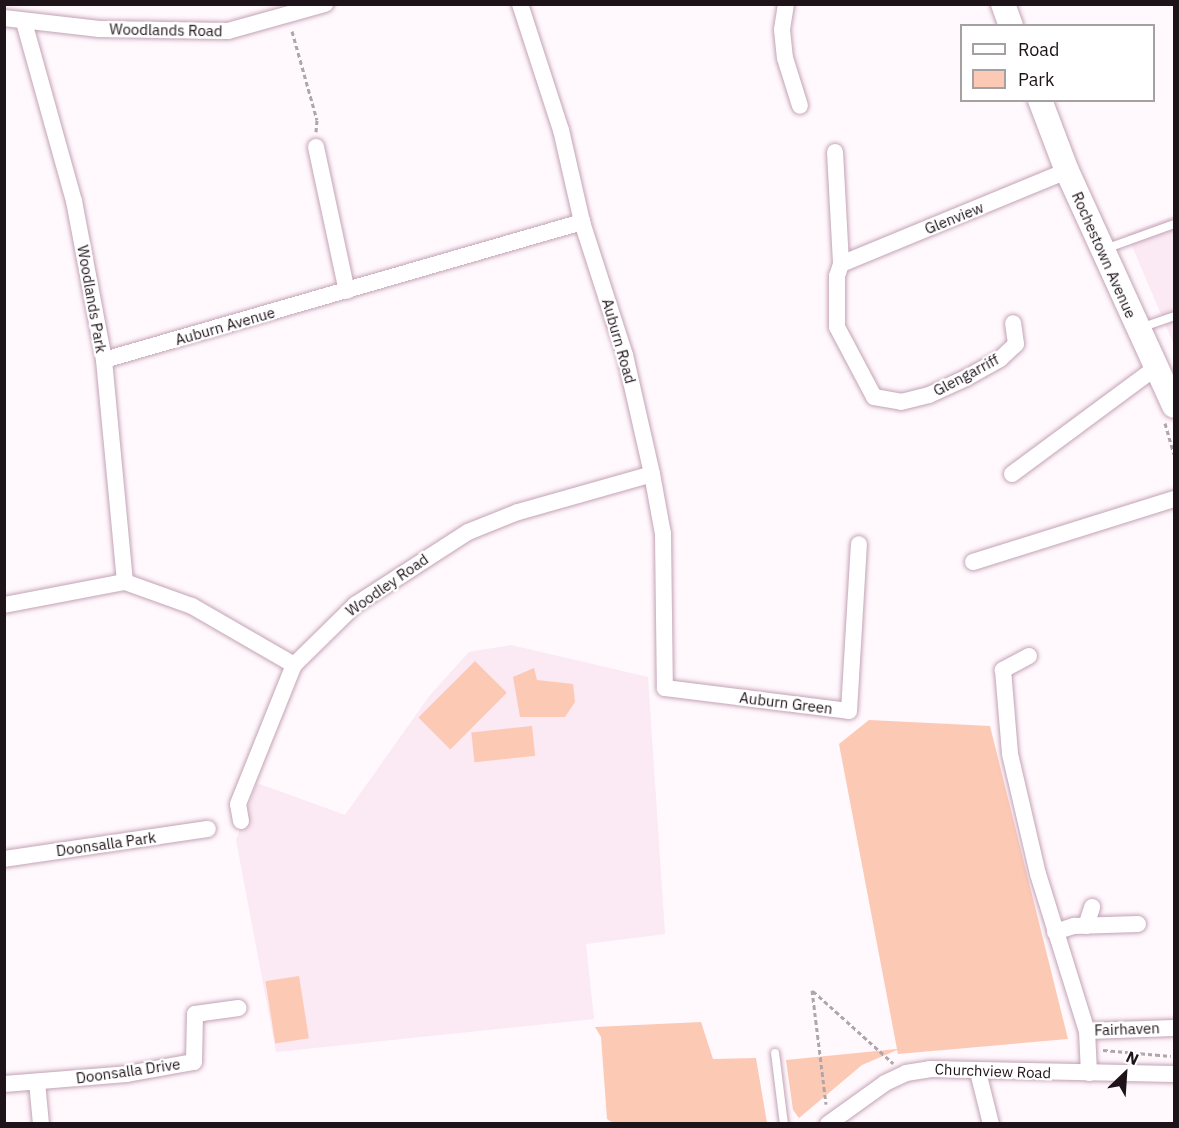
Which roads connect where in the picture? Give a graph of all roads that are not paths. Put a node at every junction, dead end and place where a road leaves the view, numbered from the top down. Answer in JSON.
{"nodes":[{"id":1,"x":325,"y":4,"type":"edge"},
{"id":2,"x":520,"y":4,"type":"edge"},
{"id":3,"x":786,"y":4,"type":"edge"},
{"id":4,"x":1003,"y":4,"type":"edge"},
{"id":5,"x":4,"y":18,"type":"edge"},
{"id":6,"x":24,"y":22,"type":"junction"},
{"id":7,"x":1010,"y":24,"type":"edge"},
{"id":8,"x":1041,"y":102,"type":"edge"},
{"id":9,"x":800,"y":106,"type":"dead end"},
{"id":10,"x":316,"y":147,"type":"road end"},
{"id":11,"x":835,"y":152,"type":"dead end"},
{"id":12,"x":1067,"y":171,"type":"junction"},
{"id":13,"x":582,"y":222,"type":"junction"},
{"id":14,"x":1174,"y":224,"type":"edge"},
{"id":15,"x":1102,"y":250,"type":"junction"},
{"id":16,"x":841,"y":264,"type":"junction"},
{"id":17,"x":347,"y":291,"type":"junction"},
{"id":18,"x":1174,"y":316,"type":"edge"},
{"id":19,"x":1013,"y":323,"type":"dead end"},
{"id":20,"x":1137,"y":329,"type":"junction"},
{"id":21,"x":104,"y":360,"type":"junction"},
{"id":22,"x":1155,"y":368,"type":"junction"},
{"id":23,"x":1172,"y":412,"type":"edge"},
{"id":24,"x":652,"y":474,"type":"junction"},
{"id":25,"x":1012,"y":474,"type":"dead end"},
{"id":26,"x":1174,"y":499,"type":"edge"},
{"id":27,"x":859,"y":544,"type":"dead end"},
{"id":28,"x":973,"y":562,"type":"dead end"},
{"id":29,"x":125,"y":582,"type":"junction"},
{"id":30,"x":4,"y":604,"type":"edge"},
{"id":31,"x":1029,"y":656,"type":"dead end"},
{"id":32,"x":294,"y":665,"type":"junction"},
{"id":33,"x":665,"y":688,"type":"joint"},
{"id":34,"x":243,"y":823,"type":"dead end"},
{"id":35,"x":208,"y":830,"type":"dead end"},
{"id":36,"x":4,"y":859,"type":"edge"},
{"id":37,"x":1092,"y":907,"type":"dead end"},
{"id":38,"x":1138,"y":924,"type":"dead end"},
{"id":39,"x":1086,"y":926,"type":"junction"},
{"id":40,"x":1055,"y":932,"type":"junction"},
{"id":41,"x":239,"y":1008,"type":"dead end"},
{"id":42,"x":1174,"y":1028,"type":"edge"},
{"id":43,"x":1087,"y":1031,"type":"junction"},
{"id":44,"x":776,"y":1053,"type":"dead end"},
{"id":45,"x":978,"y":1072,"type":"junction"},
{"id":46,"x":1089,"y":1073,"type":"junction"},
{"id":47,"x":1174,"y":1074,"type":"edge"},
{"id":48,"x":37,"y":1082,"type":"junction"},
{"id":49,"x":4,"y":1084,"type":"edge"},
{"id":50,"x":827,"y":1116,"type":"edge"},
{"id":51,"x":41,"y":1124,"type":"edge"},
{"id":52,"x":784,"y":1124,"type":"edge"},
{"id":53,"x":991,"y":1124,"type":"edge"}],
"edges":[{"from":1,"to":6,"type":"street","name":"Woodlands Road"},
{"from":2,"to":13,"type":"street","name":"Auburn Road"},
{"from":3,"to":9,"type":"street"},
{"from":4,"to":7,"type":"main road"},
{"from":5,"to":6,"type":"street","name":"Woodlands Road"},
{"from":6,"to":21,"type":"street","name":"Woodlands Park"},
{"from":8,"to":12,"type":"main road","name":"Rochestown Avenue"},
{"from":10,"to":17,"type":"street"},
{"from":11,"to":16,"type":"street"},
{"from":12,"to":15,"type":"main road","name":"Rochestown Avenue"},
{"from":12,"to":16,"type":"street","name":"Glenview"},
{"from":13,"to":17,"type":"street","name":"Auburn Avenue"},
{"from":13,"to":24,"type":"street","name":"Auburn Road"},
{"from":14,"to":15,"type":"lane"},
{"from":15,"to":20,"type":"main road","name":"Rochestown Avenue"},
{"from":16,"to":19,"type":"street","name":"Glengarriff"},
{"from":17,"to":21,"type":"street","name":"Auburn Avenue"},
{"from":18,"to":20,"type":"lane"},
{"from":20,"to":22,"type":"main road","name":"Rochestown Avenue"},
{"from":21,"to":29,"type":"street","name":"Woodlands Park"},
{"from":22,"to":23,"type":"main road","name":"Rochestown Avenue"},
{"from":22,"to":25,"type":"street"},
{"from":24,"to":32,"type":"street","name":"Woodley Road"},
{"from":24,"to":33,"type":"street","name":"Auburn Road"},
{"from":26,"to":28,"type":"street"},
{"from":27,"to":33,"type":"street","name":"Auburn Green"},
{"from":29,"to":30,"type":"street"},
{"from":29,"to":32,"type":"street"},
{"from":31,"to":40,"type":"street"},
{"from":32,"to":34,"type":"street","name":"Woodley Road"},
{"from":35,"to":36,"type":"street","name":"Doonsalla Park"},
{"from":37,"to":39,"type":"street"},
{"from":38,"to":39,"type":"street"},
{"from":39,"to":40,"type":"street"},
{"from":40,"to":43,"type":"street"},
{"from":41,"to":48,"type":"street","name":"Doonsalla Drive"},
{"from":42,"to":43,"type":"street","name":"Fairhaven"},
{"from":43,"to":46,"type":"street","name":"Fairhaven"},
{"from":44,"to":52,"type":"lane"},
{"from":45,"to":46,"type":"street","name":"Churchview Road"},
{"from":45,"to":50,"type":"street","name":"Churchview Road"},
{"from":45,"to":53,"type":"street"},
{"from":46,"to":47,"type":"street","name":"Churchview Road"},
{"from":48,"to":49,"type":"street","name":"Doonsalla Drive"},
{"from":48,"to":51,"type":"street"}]}
